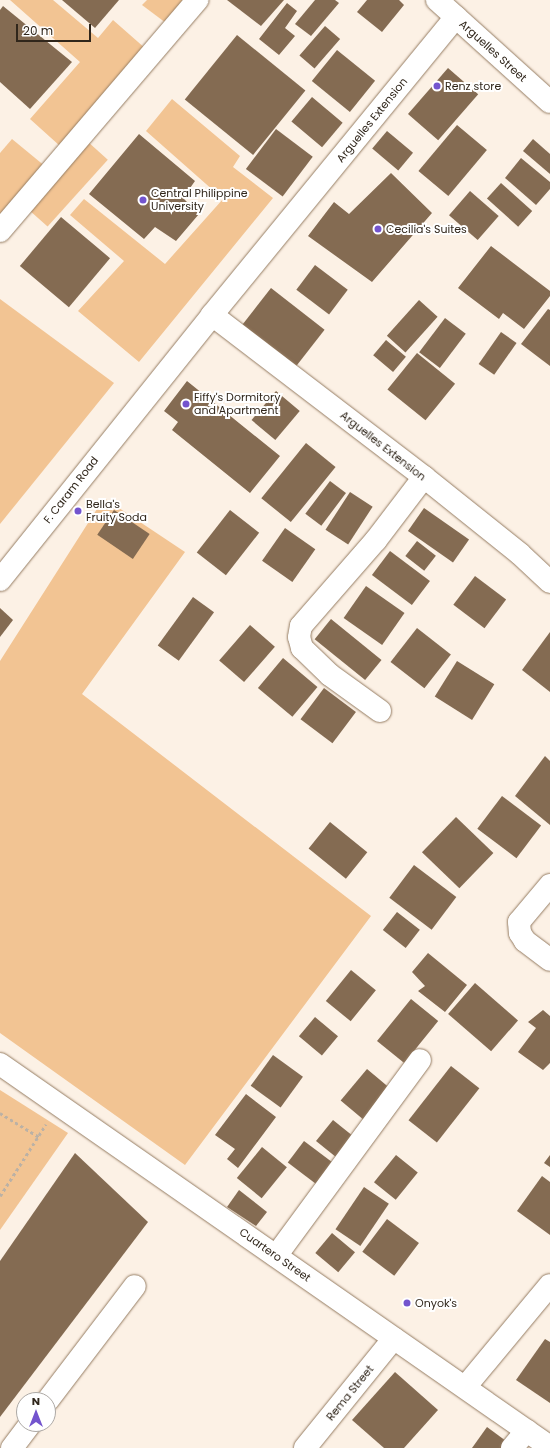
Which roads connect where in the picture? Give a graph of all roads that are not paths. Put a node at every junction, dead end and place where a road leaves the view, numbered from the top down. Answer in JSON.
{"nodes":[{"id":1,"x":197,"y":0,"type":"edge"},
{"id":2,"x":437,"y":0,"type":"edge"},
{"id":3,"x":456,"y":18,"type":"junction"},
{"id":4,"x":550,"y":102,"type":"edge"},
{"id":5,"x":0,"y":231,"type":"edge"},
{"id":6,"x":212,"y":314,"type":"junction"},
{"id":7,"x":142,"y":401,"type":"joint"},
{"id":8,"x":424,"y":477,"type":"junction"},
{"id":9,"x":0,"y":580,"type":"edge"},
{"id":10,"x":550,"y":582,"type":"edge"},
{"id":11,"x":380,"y":711,"type":"dead end"},
{"id":12,"x":550,"y":885,"type":"edge"},
{"id":13,"x":550,"y":960,"type":"edge"},
{"id":14,"x":420,"y":1060,"type":"dead end"},
{"id":15,"x":0,"y":1064,"type":"edge"},
{"id":16,"x":276,"y":1256,"type":"junction"},
{"id":17,"x":550,"y":1285,"type":"edge"},
{"id":18,"x":135,"y":1286,"type":"dead end"},
{"id":19,"x":394,"y":1338,"type":"junction"},
{"id":20,"x":466,"y":1386,"type":"junction"},
{"id":21,"x":54,"y":1392,"type":"edge"},
{"id":22,"x":526,"y":1430,"type":"junction"},
{"id":23,"x":24,"y":1432,"type":"edge"},
{"id":24,"x":550,"y":1446,"type":"edge"},
{"id":25,"x":12,"y":1448,"type":"edge"},
{"id":26,"x":305,"y":1448,"type":"edge"},
{"id":27,"x":512,"y":1448,"type":"edge"}],
"edges":[{"from":1,"to":5,"type":"street"},
{"from":2,"to":3,"type":"street","name":"Arguelles Street"},
{"from":3,"to":4,"type":"street","name":"Arguelles Street"},
{"from":3,"to":6,"type":"street","name":"Arguelles Extension"},
{"from":6,"to":7,"type":"street","name":"Arguelles Extension"},
{"from":6,"to":8,"type":"street","name":"Arguelles Extension"},
{"from":7,"to":9,"type":"street","name":"F. Caram Road"},
{"from":8,"to":10,"type":"street","name":"Arguelles Extension"},
{"from":8,"to":11,"type":"street"},
{"from":12,"to":13,"type":"street"},
{"from":14,"to":16,"type":"street"},
{"from":15,"to":16,"type":"street","name":"Cuartero Street"},
{"from":16,"to":19,"type":"street","name":"Cuartero Street"},
{"from":17,"to":20,"type":"street"},
{"from":18,"to":21,"type":"street"},
{"from":19,"to":20,"type":"street","name":"Cuartero Street"},
{"from":19,"to":26,"type":"street","name":"Rema Street"},
{"from":20,"to":22,"type":"street","name":"Cuartero Street"},
{"from":22,"to":24,"type":"street","name":"Cuartero Street"},
{"from":22,"to":27,"type":"street"},
{"from":23,"to":25,"type":"street"}]}
